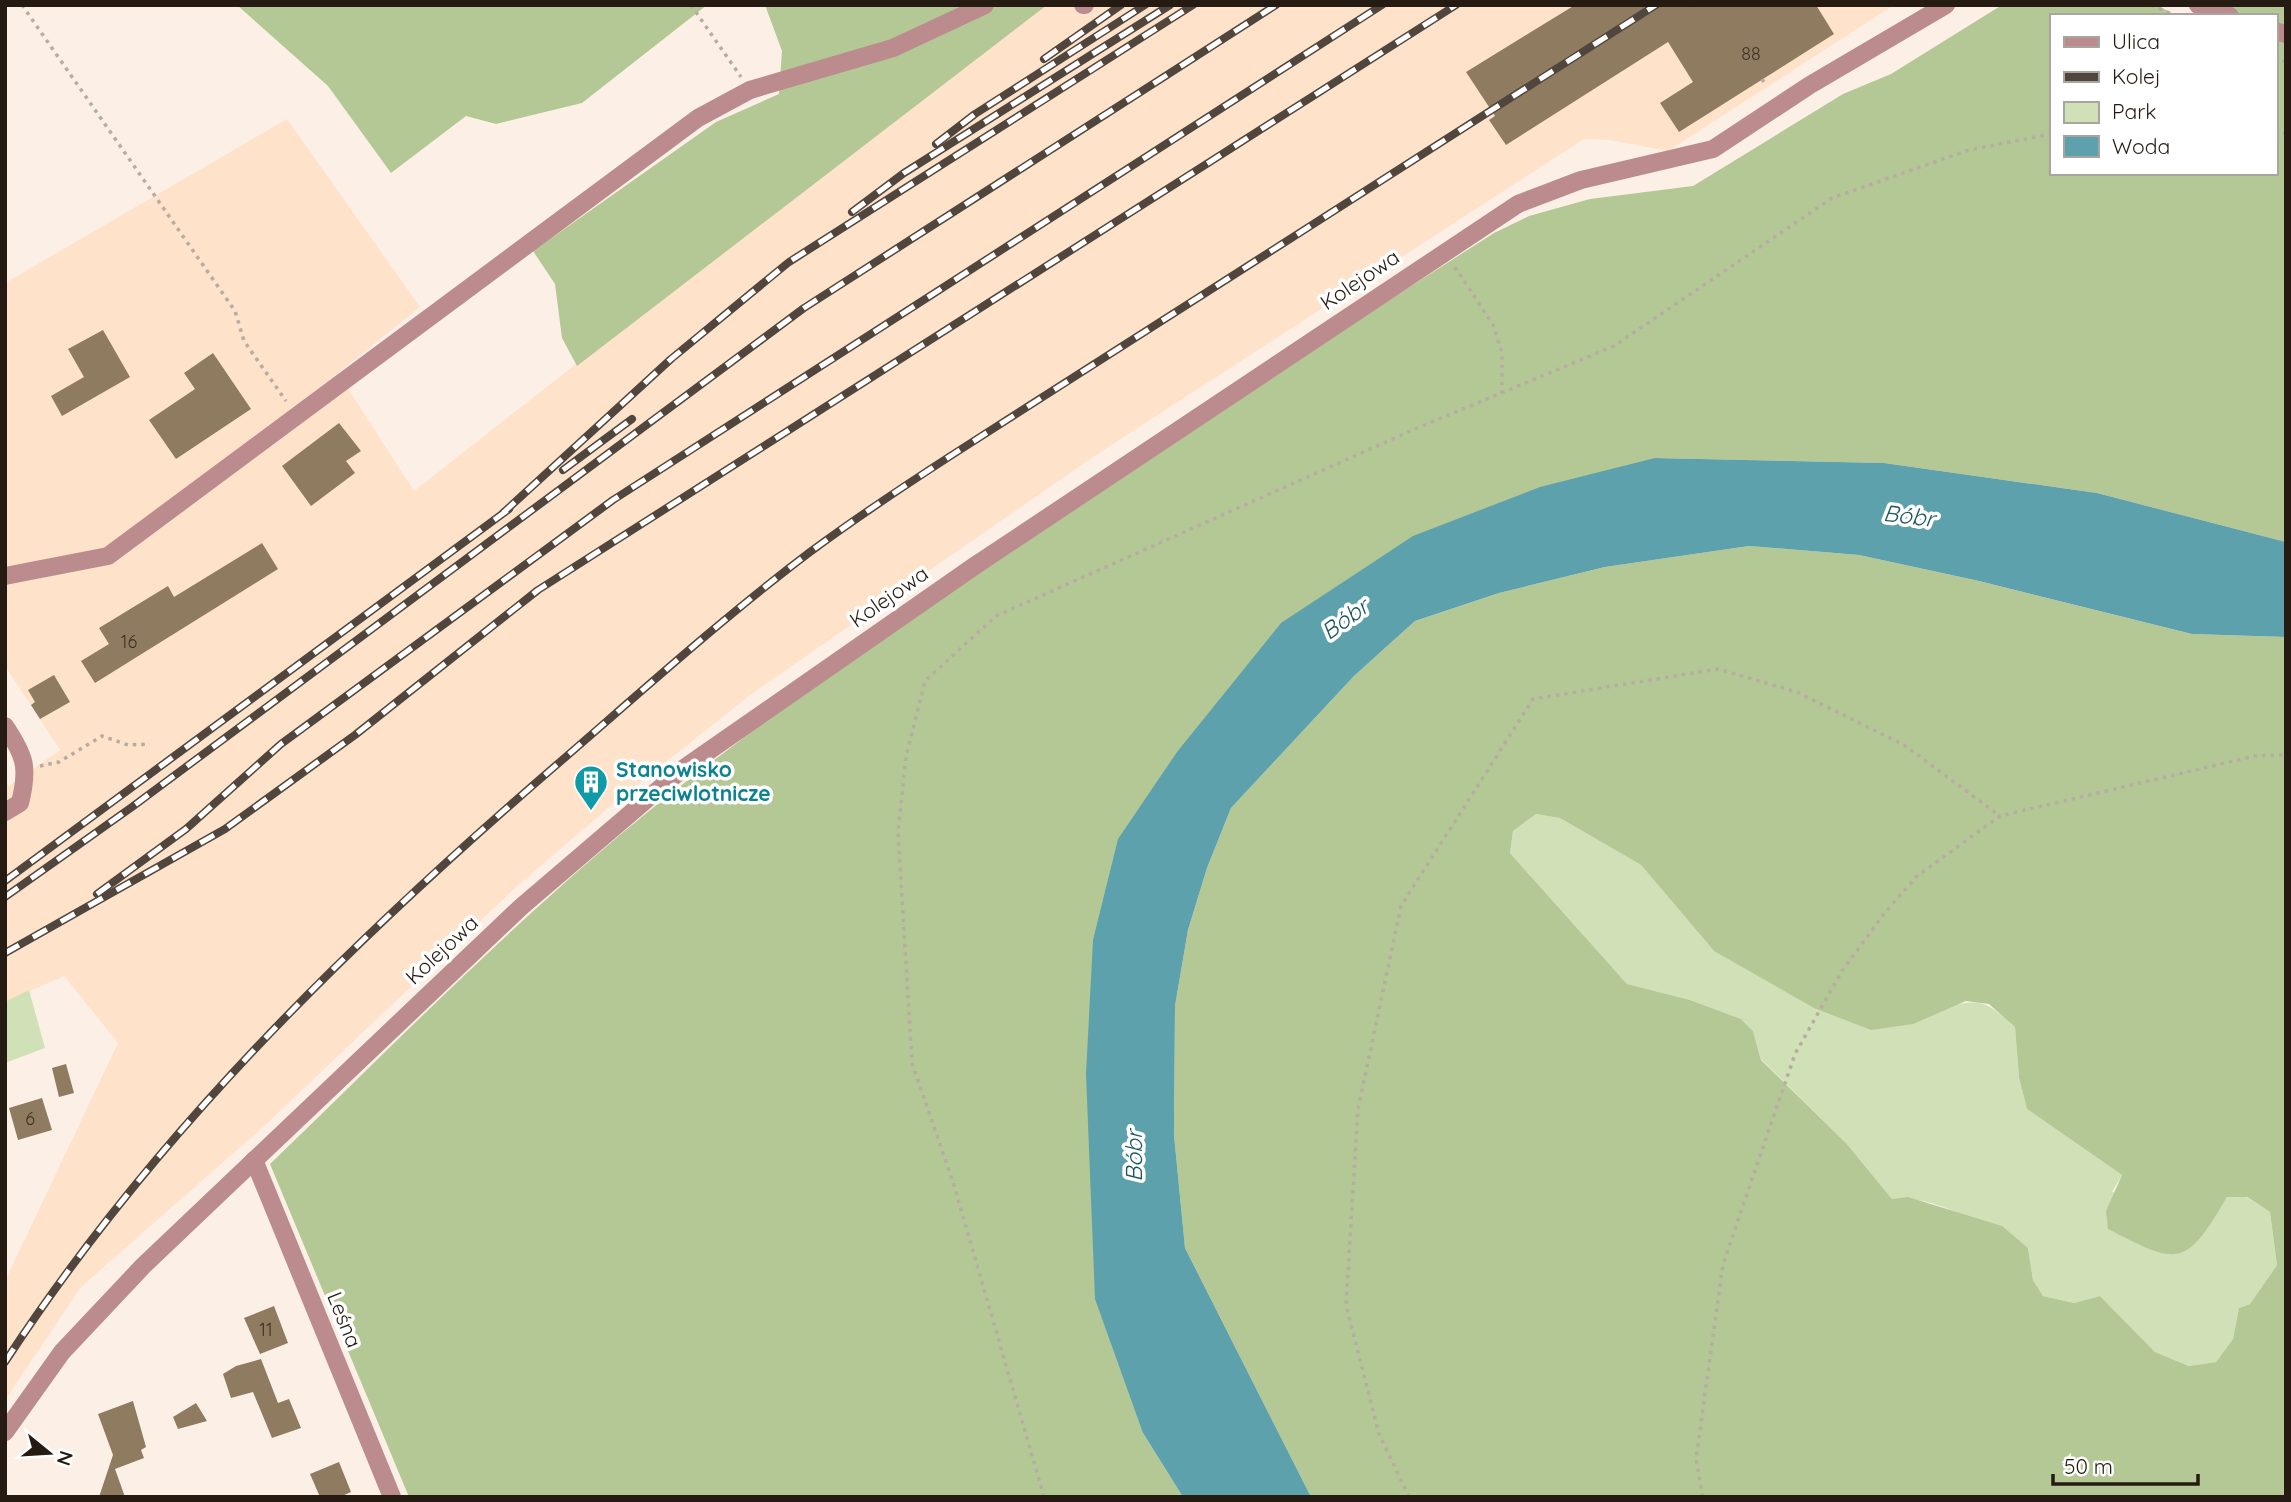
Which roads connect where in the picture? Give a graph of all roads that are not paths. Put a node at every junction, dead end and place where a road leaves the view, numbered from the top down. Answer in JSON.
{"nodes":[{"id":1,"x":985,"y":5,"type":"edge"},
{"id":2,"x":1946,"y":5,"type":"edge"},
{"id":3,"x":2198,"y":5,"type":"edge"},
{"id":4,"x":2224,"y":14,"type":"edge"},
{"id":5,"x":5,"y":576,"type":"edge"},
{"id":6,"x":5,"y":726,"type":"edge"},
{"id":7,"x":5,"y":812,"type":"edge"},
{"id":8,"x":254,"y":1160,"type":"junction"},
{"id":9,"x":5,"y":1432,"type":"edge"},
{"id":10,"x":392,"y":1497,"type":"edge"}],
"edges":[{"from":1,"to":5,"type":"street"},
{"from":2,"to":8,"type":"street","name":"Kolejowa"},
{"from":3,"to":4,"type":"street"},
{"from":6,"to":7,"type":"street"},
{"from":8,"to":9,"type":"street","name":"Kolejowa"},
{"from":8,"to":10,"type":"street","name":"Leśna"}]}
